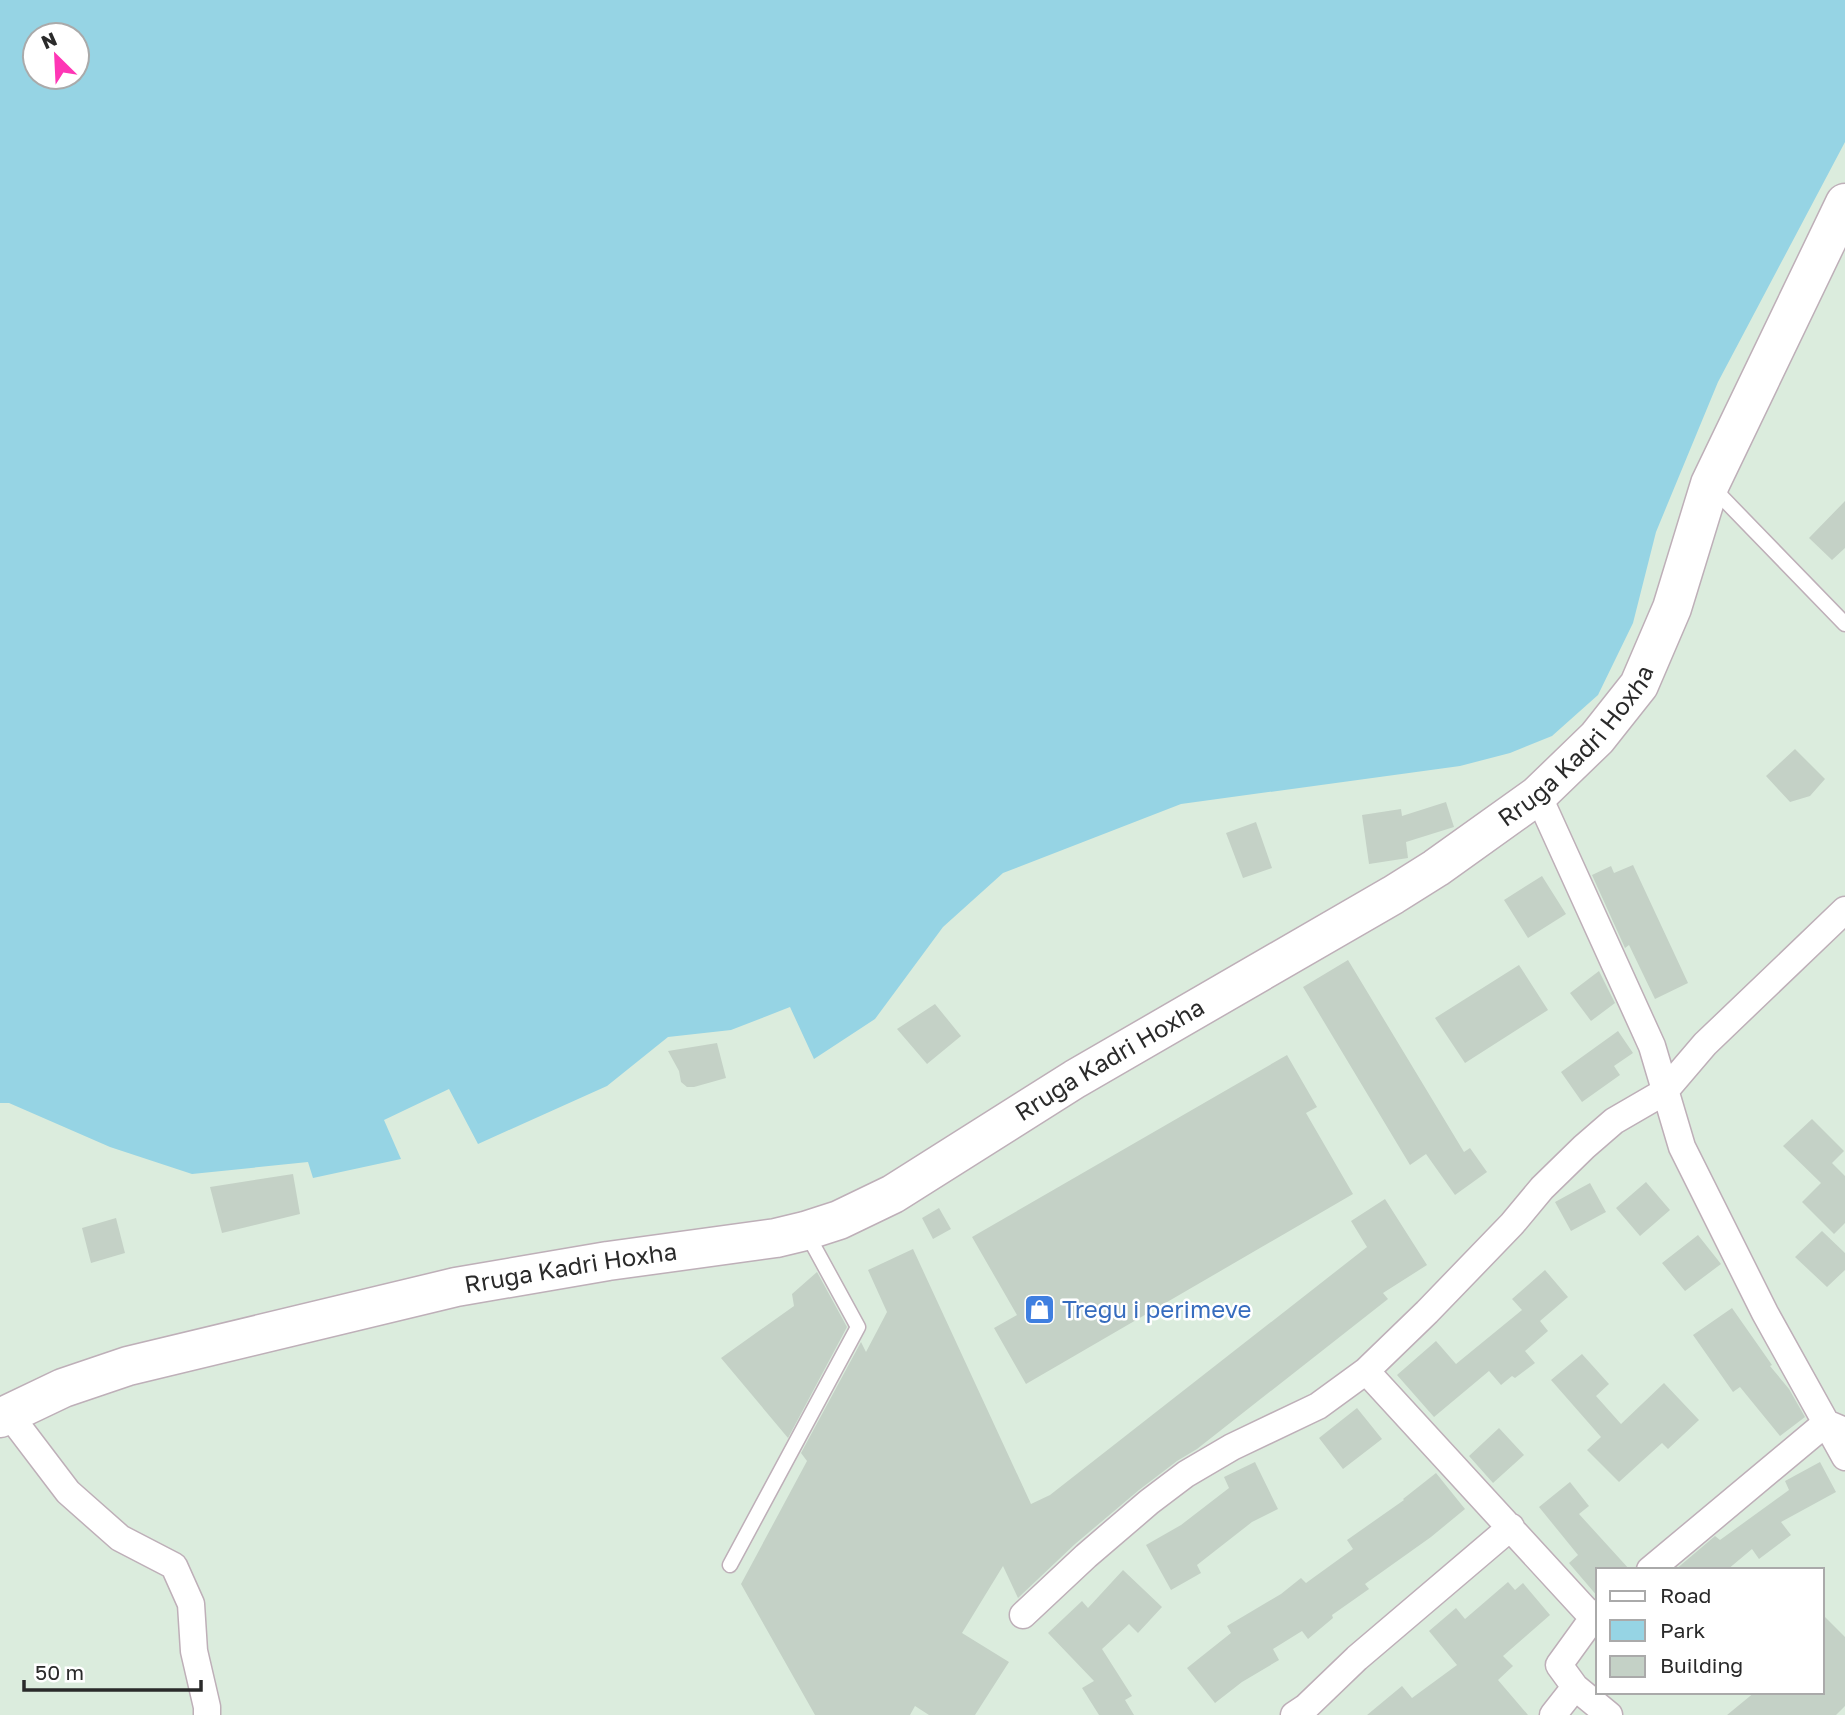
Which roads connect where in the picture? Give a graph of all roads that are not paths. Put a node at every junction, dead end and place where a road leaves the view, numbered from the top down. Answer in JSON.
{"nodes":[{"id":1,"x":1845,"y":203,"type":"edge"},
{"id":2,"x":1710,"y":484,"type":"junction"},
{"id":3,"x":1845,"y":624,"type":"edge"},
{"id":4,"x":1538,"y":795,"type":"junction"},
{"id":5,"x":1845,"y":910,"type":"edge"},
{"id":6,"x":1664,"y":1091,"type":"junction"},
{"id":7,"x":805,"y":1231,"type":"junction"},
{"id":8,"x":1366,"y":1371,"type":"junction"},
{"id":9,"x":4,"y":1415,"type":"edge"},
{"id":10,"x":1835,"y":1426,"type":"edge"},
{"id":11,"x":1845,"y":1457,"type":"edge"},
{"id":12,"x":1511,"y":1527,"type":"junction"},
{"id":13,"x":730,"y":1565,"type":"dead end"},
{"id":14,"x":1653,"y":1568,"type":"edge"},
{"id":15,"x":1023,"y":1615,"type":"dead end"},
{"id":16,"x":1596,"y":1615,"type":"edge"},
{"id":17,"x":1576,"y":1687,"type":"junction"},
{"id":18,"x":207,"y":1715,"type":"edge"},
{"id":19,"x":1294,"y":1715,"type":"edge"},
{"id":20,"x":1553,"y":1715,"type":"edge"},
{"id":21,"x":1609,"y":1715,"type":"edge"}],
"edges":[{"from":1,"to":2,"type":"main road","name":"Rruga Kadri Hoxha"},
{"from":2,"to":3,"type":"lane"},
{"from":2,"to":4,"type":"main road","name":"Rruga Kadri Hoxha"},
{"from":4,"to":6,"type":"street"},
{"from":4,"to":7,"type":"main road","name":"Rruga Kadri Hoxha"},
{"from":5,"to":6,"type":"street"},
{"from":6,"to":8,"type":"street"},
{"from":6,"to":10,"type":"street"},
{"from":7,"to":9,"type":"main road","name":"Rruga Kadri Hoxha"},
{"from":7,"to":13,"type":"lane"},
{"from":8,"to":12,"type":"street"},
{"from":8,"to":15,"type":"street"},
{"from":9,"to":18,"type":"street"},
{"from":10,"to":11,"type":"street"},
{"from":10,"to":14,"type":"street"},
{"from":12,"to":16,"type":"street"},
{"from":12,"to":19,"type":"street"},
{"from":16,"to":17,"type":"street"},
{"from":17,"to":20,"type":"street"},
{"from":17,"to":21,"type":"street"}]}
